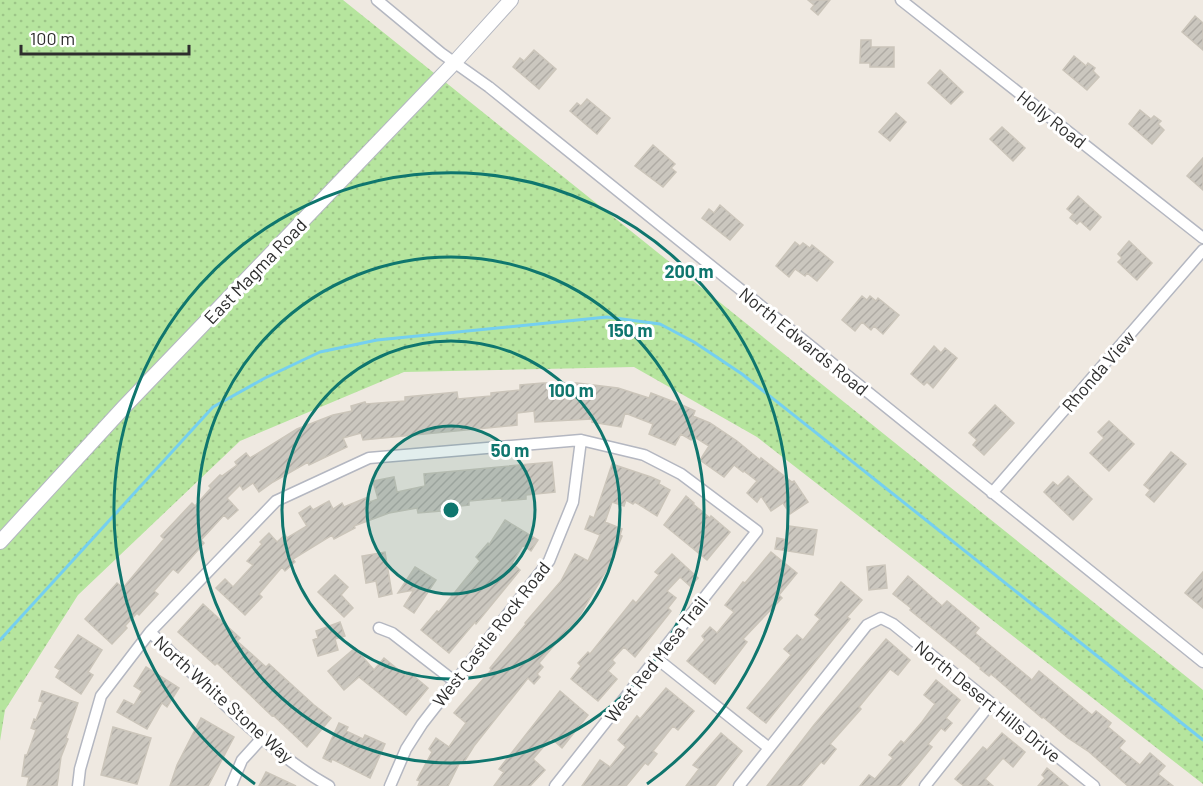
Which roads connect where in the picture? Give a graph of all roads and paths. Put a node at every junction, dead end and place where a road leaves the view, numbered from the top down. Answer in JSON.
{"nodes":[{"id":1,"x":377,"y":0,"type":"edge"},
{"id":2,"x":511,"y":0,"type":"edge"},
{"id":3,"x":901,"y":0,"type":"edge"},
{"id":4,"x":454,"y":63,"type":"junction"},
{"id":5,"x":1203,"y":238,"type":"edge"},
{"id":6,"x":1203,"y":250,"type":"edge"},
{"id":7,"x":581,"y":440,"type":"junction"},
{"id":8,"x":992,"y":493,"type":"junction"},
{"id":9,"x":0,"y":542,"type":"edge"},
{"id":10,"x":379,"y":628,"type":"dead end"},
{"id":11,"x":150,"y":632,"type":"junction"},
{"id":12,"x":656,"y":658,"type":"junction"},
{"id":13,"x":1203,"y":662,"type":"edge"},
{"id":14,"x":454,"y":681,"type":"junction"},
{"id":15,"x":991,"y":703,"type":"junction"},
{"id":16,"x":262,"y":738,"type":"junction"},
{"id":17,"x":769,"y":748,"type":"junction"},
{"id":18,"x":78,"y":786,"type":"edge"},
{"id":19,"x":231,"y":786,"type":"edge"},
{"id":20,"x":329,"y":786,"type":"edge"},
{"id":21,"x":390,"y":786,"type":"edge"},
{"id":22,"x":555,"y":786,"type":"edge"},
{"id":23,"x":739,"y":786,"type":"edge"},
{"id":24,"x":925,"y":786,"type":"edge"},
{"id":25,"x":1094,"y":786,"type":"edge"}],
"edges":[{"from":1,"to":4,"type":"street","name":"North Edwards Road"},
{"from":2,"to":4,"type":"street","name":"East Magma Road"},
{"from":3,"to":5,"type":"street","name":"Holly Road"},
{"from":4,"to":8,"type":"street","name":"North Edwards Road"},
{"from":4,"to":9,"type":"street","name":"East Magma Road"},
{"from":6,"to":8,"type":"street","name":"Rhonda View"},
{"from":7,"to":11,"type":"street"},
{"from":7,"to":12,"type":"street","name":"West Red Mesa Trail"},
{"from":7,"to":14,"type":"street","name":"West Castle Rock Road"},
{"from":8,"to":13,"type":"street","name":"North Edwards Road"},
{"from":10,"to":14,"type":"street"},
{"from":11,"to":16,"type":"street","name":"North White Stone Way"},
{"from":11,"to":18,"type":"street"},
{"from":12,"to":17,"type":"street"},
{"from":12,"to":22,"type":"street","name":"West Red Mesa Trail"},
{"from":14,"to":21,"type":"street","name":"West Castle Rock Road"},
{"from":15,"to":17,"type":"street","name":"North Desert Hills Drive"},
{"from":15,"to":24,"type":"street"},
{"from":15,"to":25,"type":"street","name":"North Desert Hills Drive"},
{"from":16,"to":19,"type":"street"},
{"from":16,"to":20,"type":"street","name":"North White Stone Way"},
{"from":17,"to":23,"type":"street"}]}
